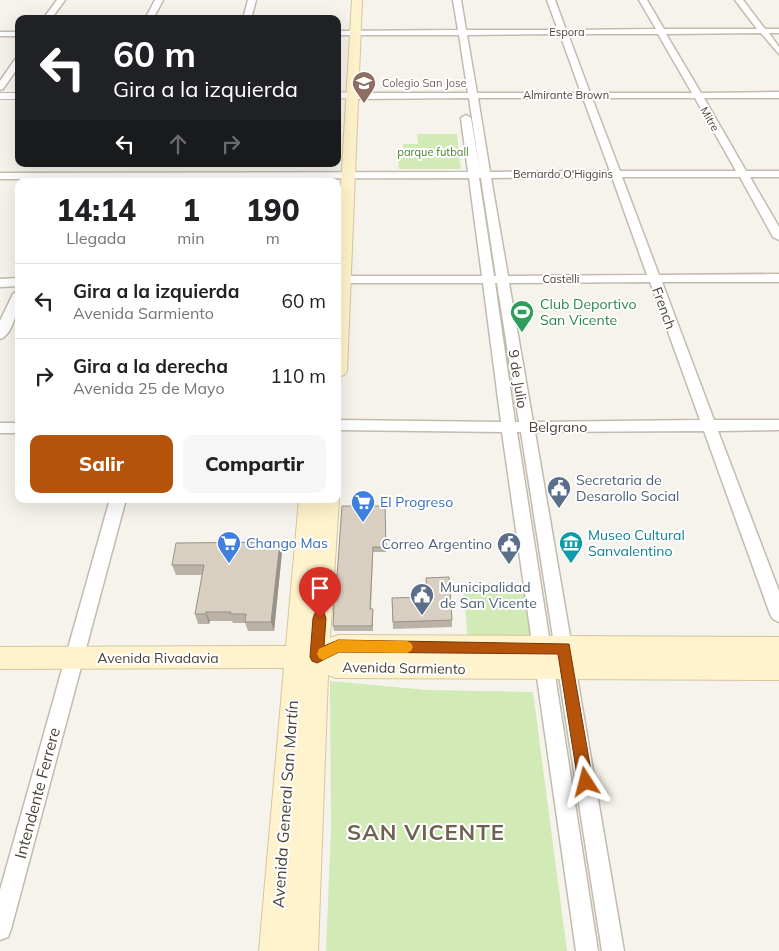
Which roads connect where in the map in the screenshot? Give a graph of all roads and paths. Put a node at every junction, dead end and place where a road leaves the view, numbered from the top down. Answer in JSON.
{"nodes":[{"id":1,"x":61,"y":0,"type":"edge"},
{"id":2,"x":159,"y":0,"type":"edge"},
{"id":3,"x":252,"y":0,"type":"edge"},
{"id":4,"x":346,"y":0,"type":"edge"},
{"id":5,"x":357,"y":0,"type":"edge"},
{"id":6,"x":450,"y":0,"type":"edge"},
{"id":7,"x":457,"y":0,"type":"edge"},
{"id":8,"x":551,"y":0,"type":"edge"},
{"id":9,"x":642,"y":0,"type":"edge"},
{"id":10,"x":739,"y":0,"type":"edge"},
{"id":11,"x":50,"y":15,"type":"edge"},
{"id":12,"x":151,"y":15,"type":"edge"},
{"id":13,"x":247,"y":15,"type":"edge"},
{"id":14,"x":660,"y":31,"type":"junction"},
{"id":15,"x":763,"y":31,"type":"junction"},
{"id":16,"x":779,"y":31,"type":"edge"},
{"id":17,"x":458,"y":32,"type":"junction"},
{"id":18,"x":563,"y":32,"type":"junction"},
{"id":19,"x":346,"y":33,"type":"edge"},
{"id":20,"x":0,"y":34,"type":"edge"},
{"id":21,"x":15,"y":34,"type":"edge"},
{"id":22,"x":779,"y":52,"type":"edge"},
{"id":23,"x":15,"y":66,"type":"edge"},
{"id":24,"x":0,"y":87,"type":"edge"},
{"id":25,"x":468,"y":95,"type":"junction"},
{"id":26,"x":586,"y":95,"type":"junction"},
{"id":27,"x":696,"y":95,"type":"junction"},
{"id":28,"x":779,"y":95,"type":"edge"},
{"id":29,"x":0,"y":96,"type":"edge"},
{"id":30,"x":15,"y":96,"type":"edge"},
{"id":31,"x":343,"y":96,"type":"edge"},
{"id":32,"x":341,"y":112,"type":"edge"},
{"id":33,"x":341,"y":127,"type":"edge"},
{"id":34,"x":338,"y":174,"type":"edge"},
{"id":35,"x":481,"y":174,"type":"junction"},
{"id":36,"x":616,"y":174,"type":"junction"},
{"id":37,"x":742,"y":174,"type":"junction"},
{"id":38,"x":779,"y":174,"type":"edge"},
{"id":39,"x":0,"y":176,"type":"edge"},
{"id":40,"x":49,"y":178,"type":"edge"},
{"id":41,"x":204,"y":178,"type":"edge"},
{"id":42,"x":779,"y":236,"type":"edge"},
{"id":43,"x":653,"y":278,"type":"junction"},
{"id":44,"x":779,"y":278,"type":"edge"},
{"id":45,"x":496,"y":279,"type":"junction"},
{"id":46,"x":341,"y":280,"type":"edge"},
{"id":47,"x":0,"y":282,"type":"edge"},
{"id":48,"x":15,"y":282,"type":"edge"},
{"id":49,"x":15,"y":303,"type":"edge"},
{"id":50,"x":0,"y":335,"type":"edge"},
{"id":51,"x":341,"y":425,"type":"edge"},
{"id":52,"x":708,"y":426,"type":"junction"},
{"id":53,"x":779,"y":426,"type":"edge"},
{"id":54,"x":510,"y":427,"type":"junction"},
{"id":55,"x":526,"y":427,"type":"junction"},
{"id":56,"x":0,"y":428,"type":"edge"},
{"id":57,"x":15,"y":428,"type":"edge"},
{"id":58,"x":117,"y":503,"type":"edge"},
{"id":59,"x":309,"y":503,"type":"edge"},
{"id":60,"x":328,"y":503,"type":"edge"},
{"id":61,"x":779,"y":614,"type":"edge"},
{"id":62,"x":779,"y":648,"type":"edge"},
{"id":63,"x":307,"y":657,"type":"junction"},
{"id":64,"x":0,"y":658,"type":"edge"},
{"id":65,"x":75,"y":658,"type":"junction"},
{"id":66,"x":554,"y":659,"type":"junction"},
{"id":67,"x":779,"y":669,"type":"edge"},
{"id":68,"x":0,"y":929,"type":"edge"},
{"id":69,"x":274,"y":951,"type":"edge"},
{"id":70,"x":303,"y":951,"type":"edge"},
{"id":71,"x":586,"y":951,"type":"edge"},
{"id":72,"x":613,"y":951,"type":"edge"}],
"edges":[{"from":1,"to":11,"type":"street"},
{"from":2,"to":12,"type":"street"},
{"from":3,"to":13,"type":"street"},
{"from":4,"to":19,"type":"main road"},
{"from":5,"to":19,"type":"main road"},
{"from":6,"to":17,"type":"street","name":"9 de Julio"},
{"from":7,"to":17,"type":"street","name":"9 de Julio"},
{"from":8,"to":18,"type":"street","name":"French"},
{"from":9,"to":14,"type":"street","name":"Mitre"},
{"from":10,"to":15,"type":"street"},
{"from":14,"to":15,"type":"street","name":"Espora"},
{"from":14,"to":18,"type":"street","name":"Espora"},
{"from":14,"to":27,"type":"street","name":"Mitre"},
{"from":15,"to":16,"type":"street","name":"Espora"},
{"from":15,"to":22,"type":"street"},
{"from":17,"to":18,"type":"street","name":"Espora"},
{"from":17,"to":19,"type":"street","name":"Espora"},
{"from":17,"to":25,"type":"street","name":"9 de Julio"},
{"from":18,"to":26,"type":"street","name":"French"},
{"from":19,"to":31,"type":"main road"},
{"from":20,"to":21,"type":"street"},
{"from":23,"to":24,"type":"street"},
{"from":25,"to":26,"type":"street","name":"Almirante Brown"},
{"from":25,"to":31,"type":"street","name":"Almirante Brown"},
{"from":25,"to":35,"type":"street","name":"9 de Julio"},
{"from":26,"to":27,"type":"street","name":"Almirante Brown"},
{"from":26,"to":36,"type":"street","name":"French"},
{"from":27,"to":28,"type":"street","name":"Almirante Brown"},
{"from":27,"to":37,"type":"street","name":"Mitre"},
{"from":29,"to":30,"type":"street"},
{"from":31,"to":32,"type":"main road"},
{"from":31,"to":33,"type":"main road"},
{"from":34,"to":35,"type":"street","name":"Bernardo O'Higgins"},
{"from":34,"to":41,"type":"street","name":"Bernardo O'Higgins"},
{"from":35,"to":36,"type":"street","name":"Bernardo O'Higgins"},
{"from":35,"to":45,"type":"street","name":"9 de Julio"},
{"from":36,"to":37,"type":"street","name":"Bernardo O'Higgins"},
{"from":36,"to":43,"type":"street","name":"French"},
{"from":37,"to":38,"type":"street","name":"Bernardo O'Higgins"},
{"from":37,"to":42,"type":"street","name":"Mitre"},
{"from":39,"to":40,"type":"street","name":"Bernardo O'Higgins"},
{"from":43,"to":44,"type":"street","name":"Castelli"},
{"from":43,"to":45,"type":"street","name":"Castelli"},
{"from":43,"to":52,"type":"street","name":"French"},
{"from":45,"to":46,"type":"street","name":"Castelli"},
{"from":45,"to":54,"type":"street","name":"9 de Julio"},
{"from":45,"to":55,"type":"street","name":"9 de Julio"},
{"from":47,"to":48,"type":"street"},
{"from":49,"to":50,"type":"street"},
{"from":51,"to":54,"type":"street","name":"Belgrano"},
{"from":52,"to":53,"type":"street","name":"Belgrano"},
{"from":52,"to":55,"type":"street","name":"Belgrano"},
{"from":52,"to":61,"type":"street","name":"French"},
{"from":54,"to":55,"type":"street","name":"Belgrano"},
{"from":54,"to":66,"type":"street","name":"9 de Julio"},
{"from":55,"to":66,"type":"street","name":"9 de Julio"},
{"from":56,"to":57,"type":"street"},
{"from":58,"to":65,"type":"street","name":"Intendente Ferrere"},
{"from":59,"to":63,"type":"main road"},
{"from":60,"to":63,"type":"main road"},
{"from":62,"to":66,"type":"main road","name":"Avenida Sarmiento"},
{"from":63,"to":65,"type":"main road","name":"Avenida Rivadavia"},
{"from":63,"to":66,"type":"main road","name":"Avenida Sarmiento"},
{"from":63,"to":69,"type":"main road","name":"Avenida General San Martín"},
{"from":63,"to":70,"type":"main road","name":"Avenida General San Martín"},
{"from":64,"to":65,"type":"main road","name":"Avenida Rivadavia"},
{"from":65,"to":68,"type":"street","name":"Intendente Ferrere"},
{"from":66,"to":67,"type":"main road","name":"Avenida Sarmiento"},
{"from":66,"to":71,"type":"street"},
{"from":66,"to":72,"type":"street"}]}
